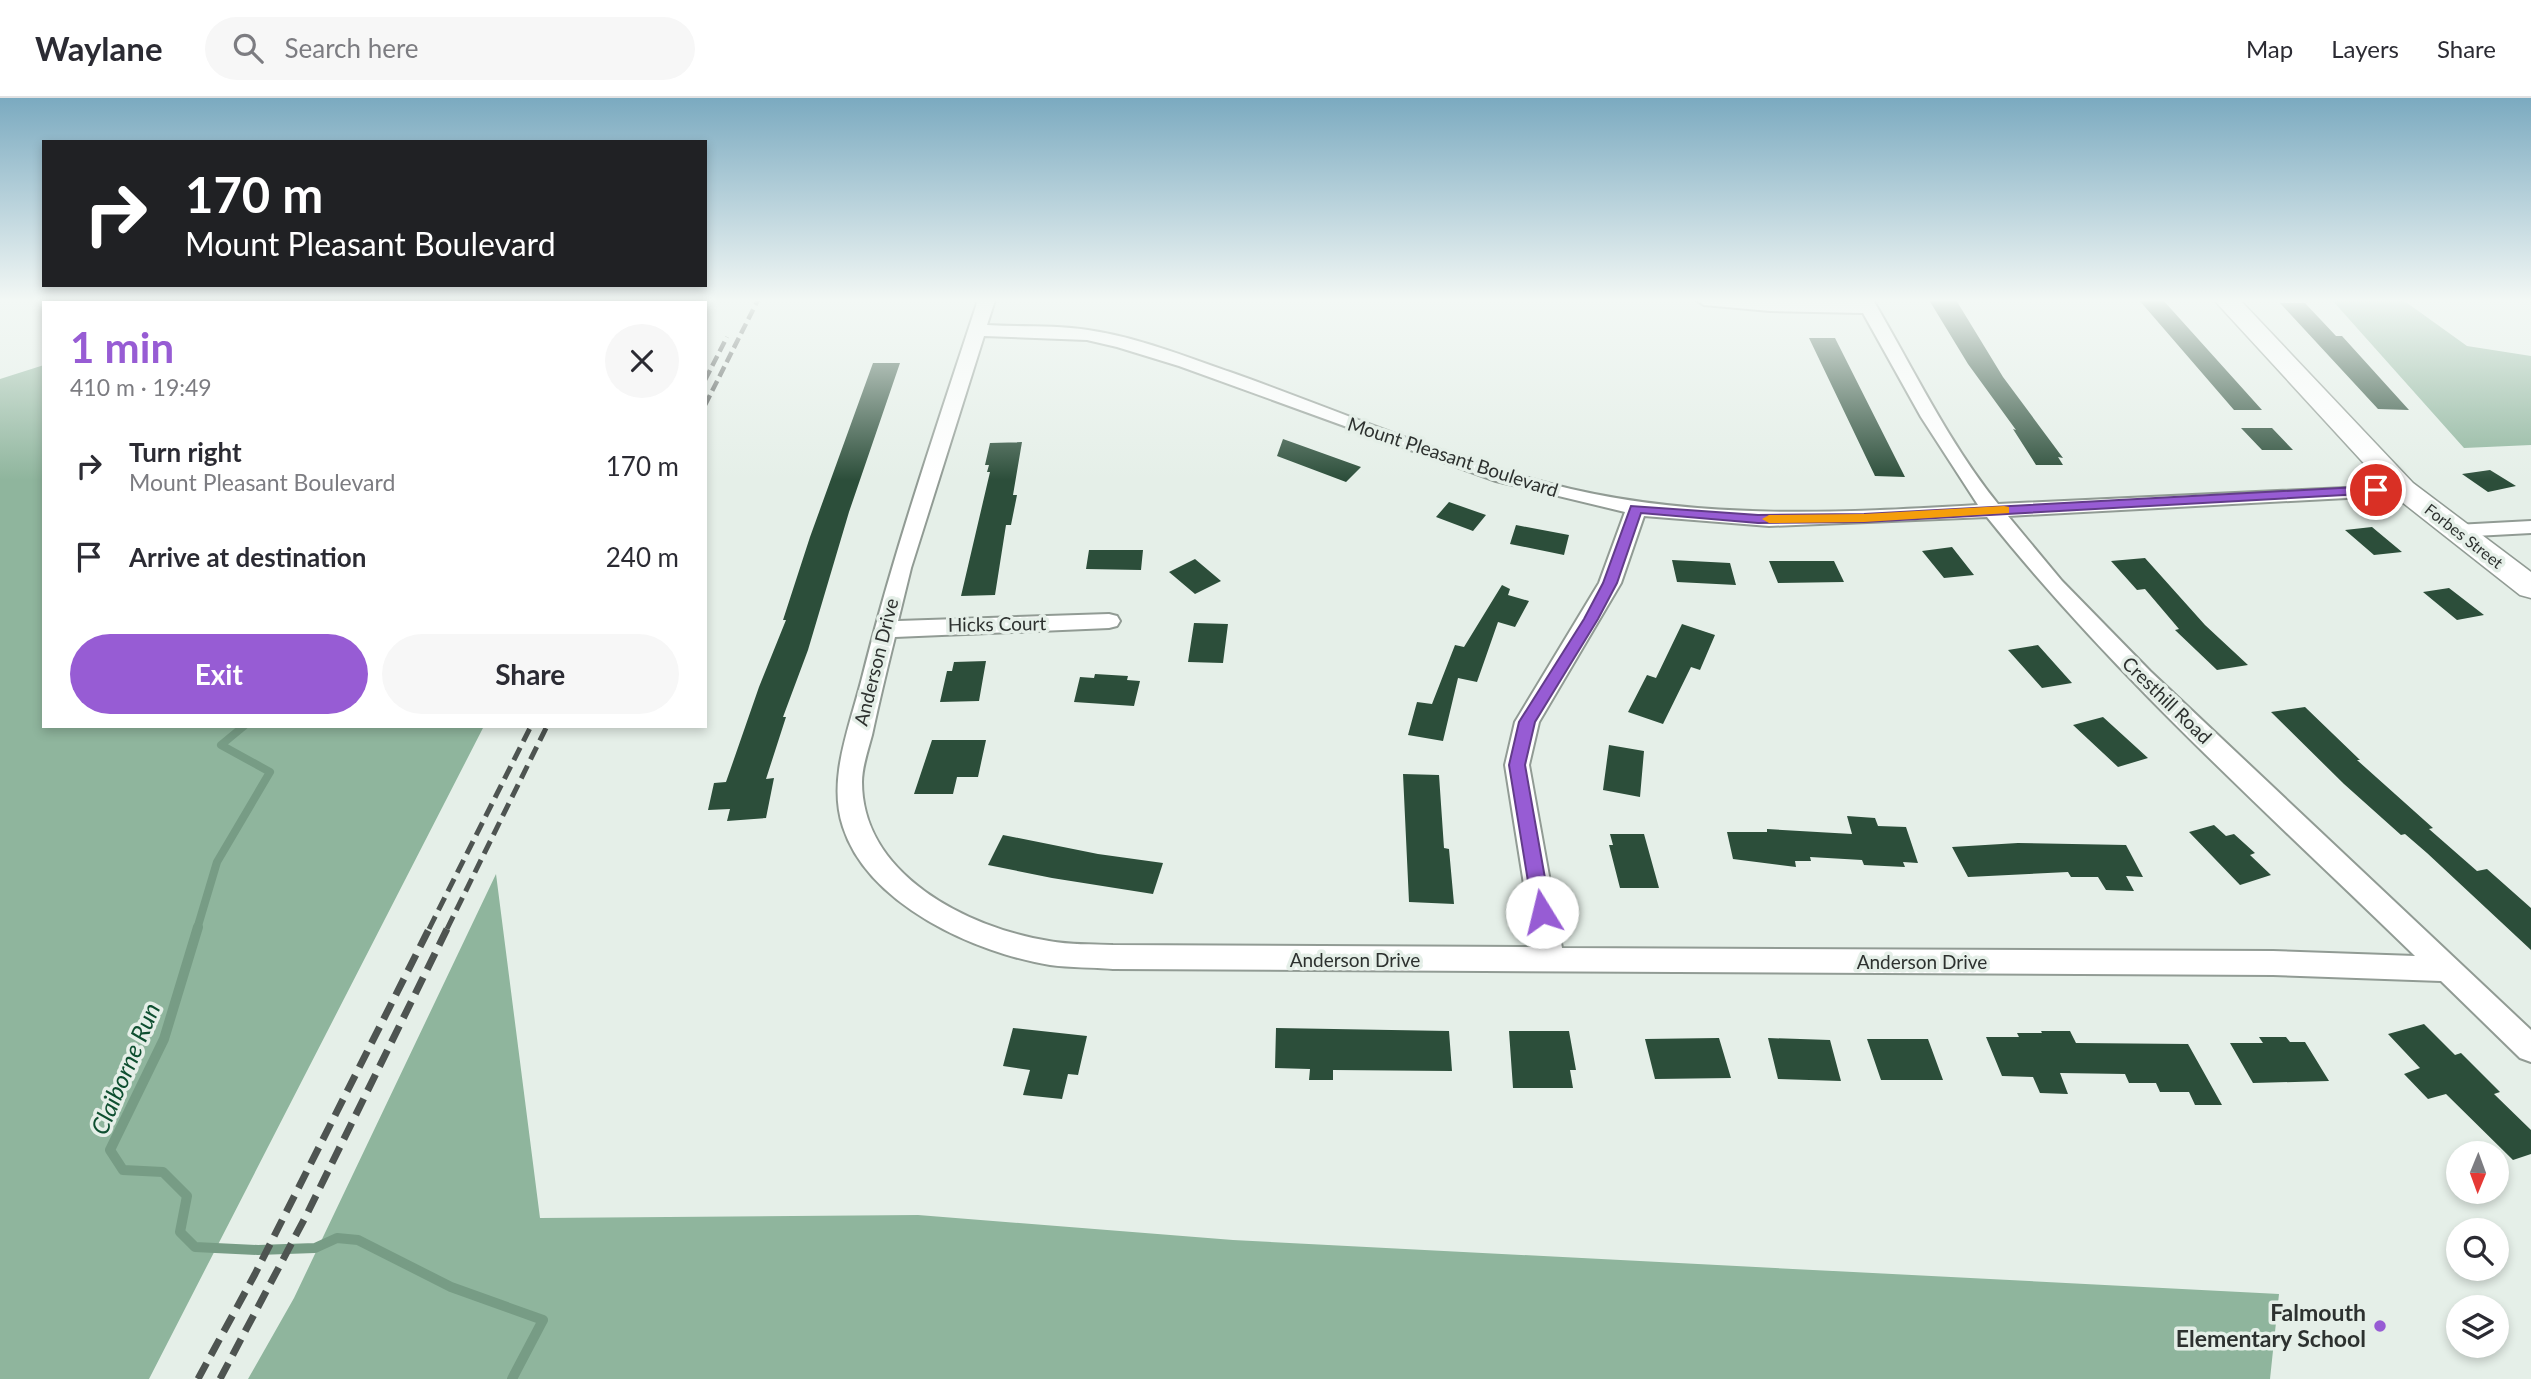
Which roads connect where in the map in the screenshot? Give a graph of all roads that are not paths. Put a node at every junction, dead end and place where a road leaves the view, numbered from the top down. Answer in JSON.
{"nodes":[{"id":1,"x":967,"y":360,"type":"edge"},
{"id":2,"x":1171,"y":360,"type":"edge"},
{"id":3,"x":1898,"y":360,"type":"edge"},
{"id":4,"x":2282,"y":360,"type":"edge"},
{"id":5,"x":2403,"y":489,"type":"junction"},
{"id":6,"x":1636,"y":509,"type":"junction"},
{"id":7,"x":1992,"y":511,"type":"junction"},
{"id":8,"x":2531,"y":527,"type":"edge"},
{"id":9,"x":2456,"y":531,"type":"junction"},
{"id":10,"x":2531,"y":587,"type":"edge"},
{"id":11,"x":1109,"y":621,"type":"dead end"},
{"id":12,"x":884,"y":630,"type":"junction"},
{"id":13,"x":1550,"y":961,"type":"junction"},
{"id":14,"x":2447,"y":969,"type":"junction"},
{"id":15,"x":2531,"y":1049,"type":"edge"}],
"edges":[{"from":1,"to":12,"type":"street","name":"Anderson Drive"},
{"from":2,"to":6,"type":"street","name":"Mount Pleasant Boulevard"},
{"from":3,"to":7,"type":"street","name":"Cresthill Road"},
{"from":4,"to":5,"type":"street","name":"Forbes Street"},
{"from":5,"to":7,"type":"street","name":"Mount Pleasant Boulevard"},
{"from":5,"to":9,"type":"street","name":"Forbes Street"},
{"from":6,"to":7,"type":"street","name":"Mount Pleasant Boulevard"},
{"from":6,"to":13,"type":"street"},
{"from":7,"to":14,"type":"street","name":"Cresthill Road"},
{"from":8,"to":9,"type":"street"},
{"from":9,"to":10,"type":"street","name":"Forbes Street"},
{"from":11,"to":12,"type":"street","name":"Hicks Court"},
{"from":12,"to":13,"type":"street","name":"Anderson Drive"},
{"from":13,"to":14,"type":"street","name":"Anderson Drive"},
{"from":14,"to":15,"type":"street","name":"Cresthill Road"}]}
